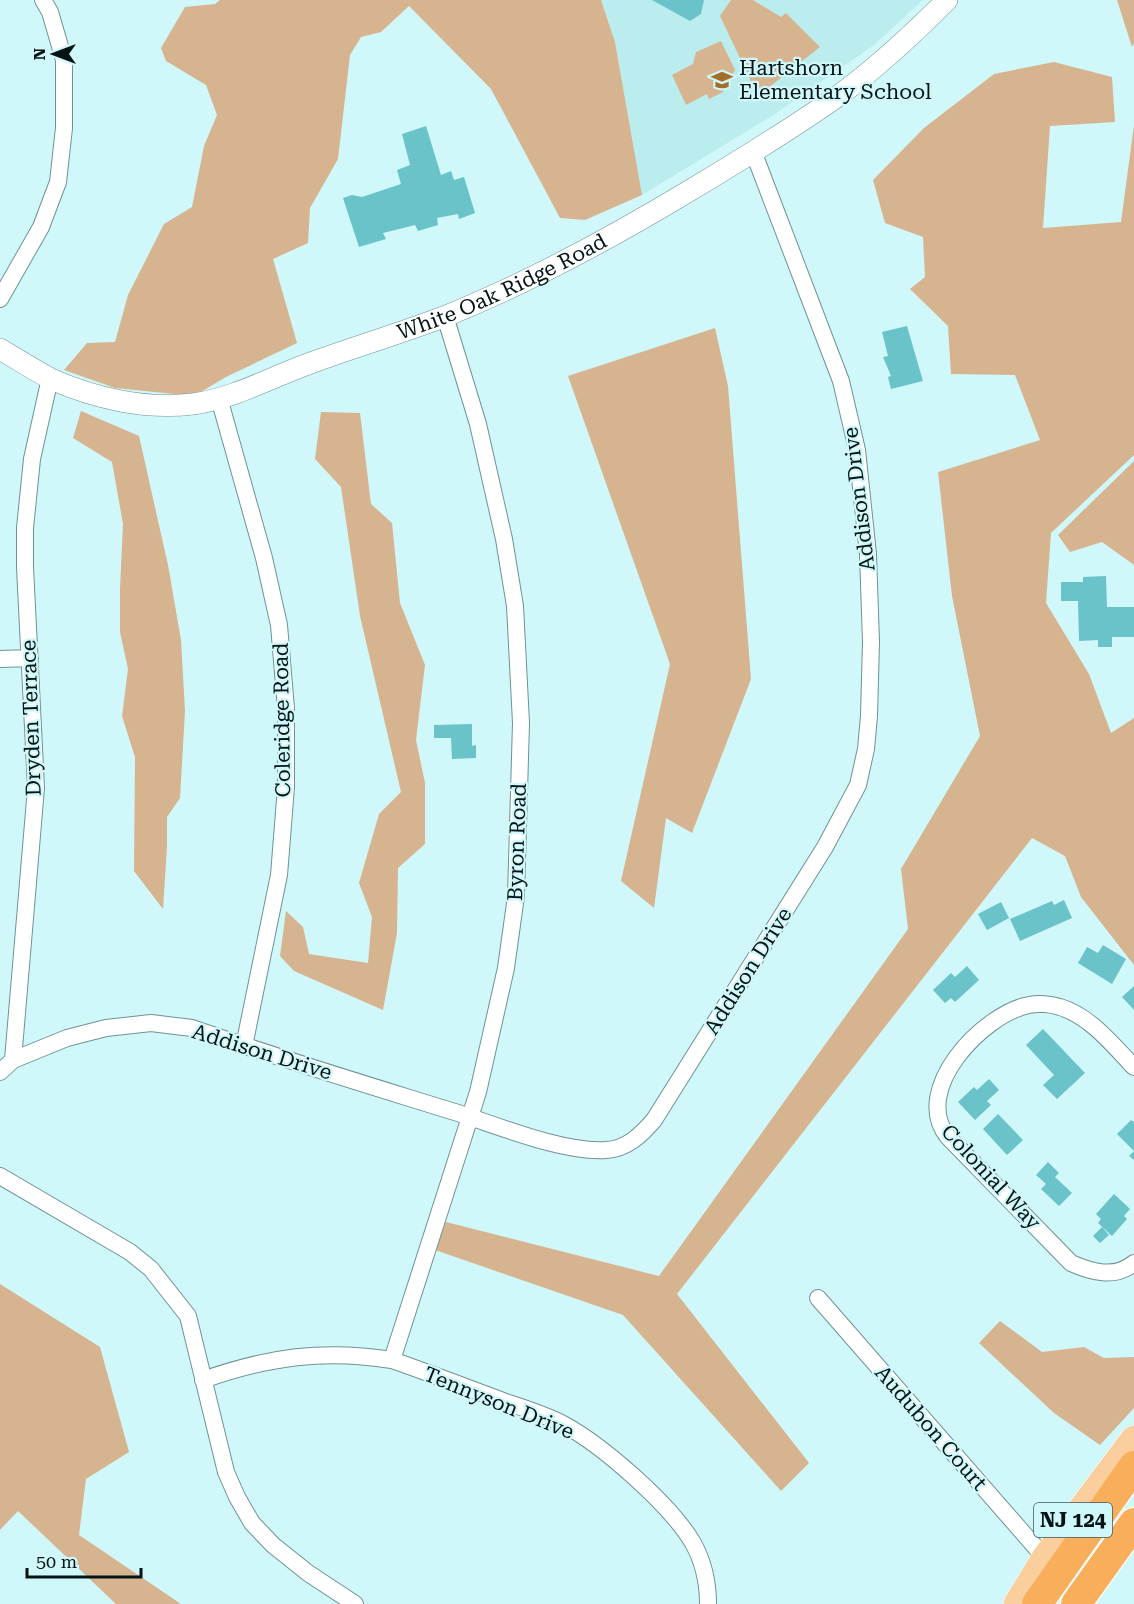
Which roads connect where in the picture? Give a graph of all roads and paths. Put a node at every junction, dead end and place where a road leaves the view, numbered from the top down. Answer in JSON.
{"nodes":[{"id":1,"x":43,"y":0,"type":"edge"},
{"id":2,"x":947,"y":0,"type":"edge"},
{"id":3,"x":753,"y":151,"type":"junction"},
{"id":4,"x":0,"y":299,"type":"edge"},
{"id":5,"x":445,"y":316,"type":"junction"},
{"id":6,"x":0,"y":349,"type":"edge"},
{"id":7,"x":50,"y":378,"type":"junction"},
{"id":8,"x":219,"y":398,"type":"junction"},
{"id":9,"x":30,"y":658,"type":"junction"},
{"id":10,"x":0,"y":659,"type":"edge"},
{"id":11,"x":244,"y":1046,"type":"junction"},
{"id":12,"x":13,"y":1060,"type":"junction"},
{"id":13,"x":1134,"y":1067,"type":"edge"},
{"id":14,"x":0,"y":1072,"type":"edge"},
{"id":15,"x":469,"y":1117,"type":"junction"},
{"id":16,"x":0,"y":1176,"type":"edge"},
{"id":17,"x":1134,"y":1263,"type":"edge"},
{"id":18,"x":818,"y":1298,"type":"dead end"},
{"id":19,"x":392,"y":1360,"type":"junction"},
{"id":20,"x":203,"y":1380,"type":"junction"},
{"id":21,"x":1134,"y":1439,"type":"edge"},
{"id":22,"x":1134,"y":1466,"type":"edge"},
{"id":23,"x":1134,"y":1524,"type":"edge"},
{"id":24,"x":1045,"y":1558,"type":"junction"},
{"id":25,"x":355,"y":1604,"type":"edge"},
{"id":26,"x":708,"y":1604,"type":"edge"},
{"id":27,"x":1017,"y":1604,"type":"edge"},
{"id":28,"x":1037,"y":1604,"type":"edge"},
{"id":29,"x":1076,"y":1604,"type":"edge"}],
"edges":[{"from":1,"to":4,"type":"street"},
{"from":2,"to":3,"type":"street","name":"White Oak Ridge Road"},
{"from":3,"to":5,"type":"street","name":"White Oak Ridge Road"},
{"from":3,"to":15,"type":"street","name":"Addison Drive"},
{"from":5,"to":8,"type":"street","name":"White Oak Ridge Road"},
{"from":5,"to":15,"type":"street","name":"Byron Road"},
{"from":6,"to":7,"type":"street","name":"White Oak Ridge Road"},
{"from":7,"to":8,"type":"street","name":"White Oak Ridge Road"},
{"from":7,"to":9,"type":"street","name":"Dryden Terrace"},
{"from":8,"to":11,"type":"street","name":"Coleridge Road"},
{"from":9,"to":10,"type":"street"},
{"from":9,"to":12,"type":"street","name":"Dryden Terrace"},
{"from":11,"to":12,"type":"street","name":"Addison Drive"},
{"from":11,"to":15,"type":"street","name":"Addison Drive"},
{"from":12,"to":14,"type":"street","name":"Addison Drive"},
{"from":13,"to":17,"type":"street","name":"Colonial Way"},
{"from":15,"to":19,"type":"street","name":"Byron Road"},
{"from":16,"to":20,"type":"street"},
{"from":18,"to":24,"type":"street","name":"Audubon Court"},
{"from":19,"to":20,"type":"street","name":"Tennyson Drive"},
{"from":19,"to":26,"type":"street","name":"Tennyson Drive"},
{"from":20,"to":25,"type":"street"},
{"from":21,"to":24,"type":"main road","number":"NJ 124"},
{"from":22,"to":28,"type":"highway"},
{"from":23,"to":29,"type":"highway"},
{"from":24,"to":27,"type":"main road","number":"NJ 124"}]}
